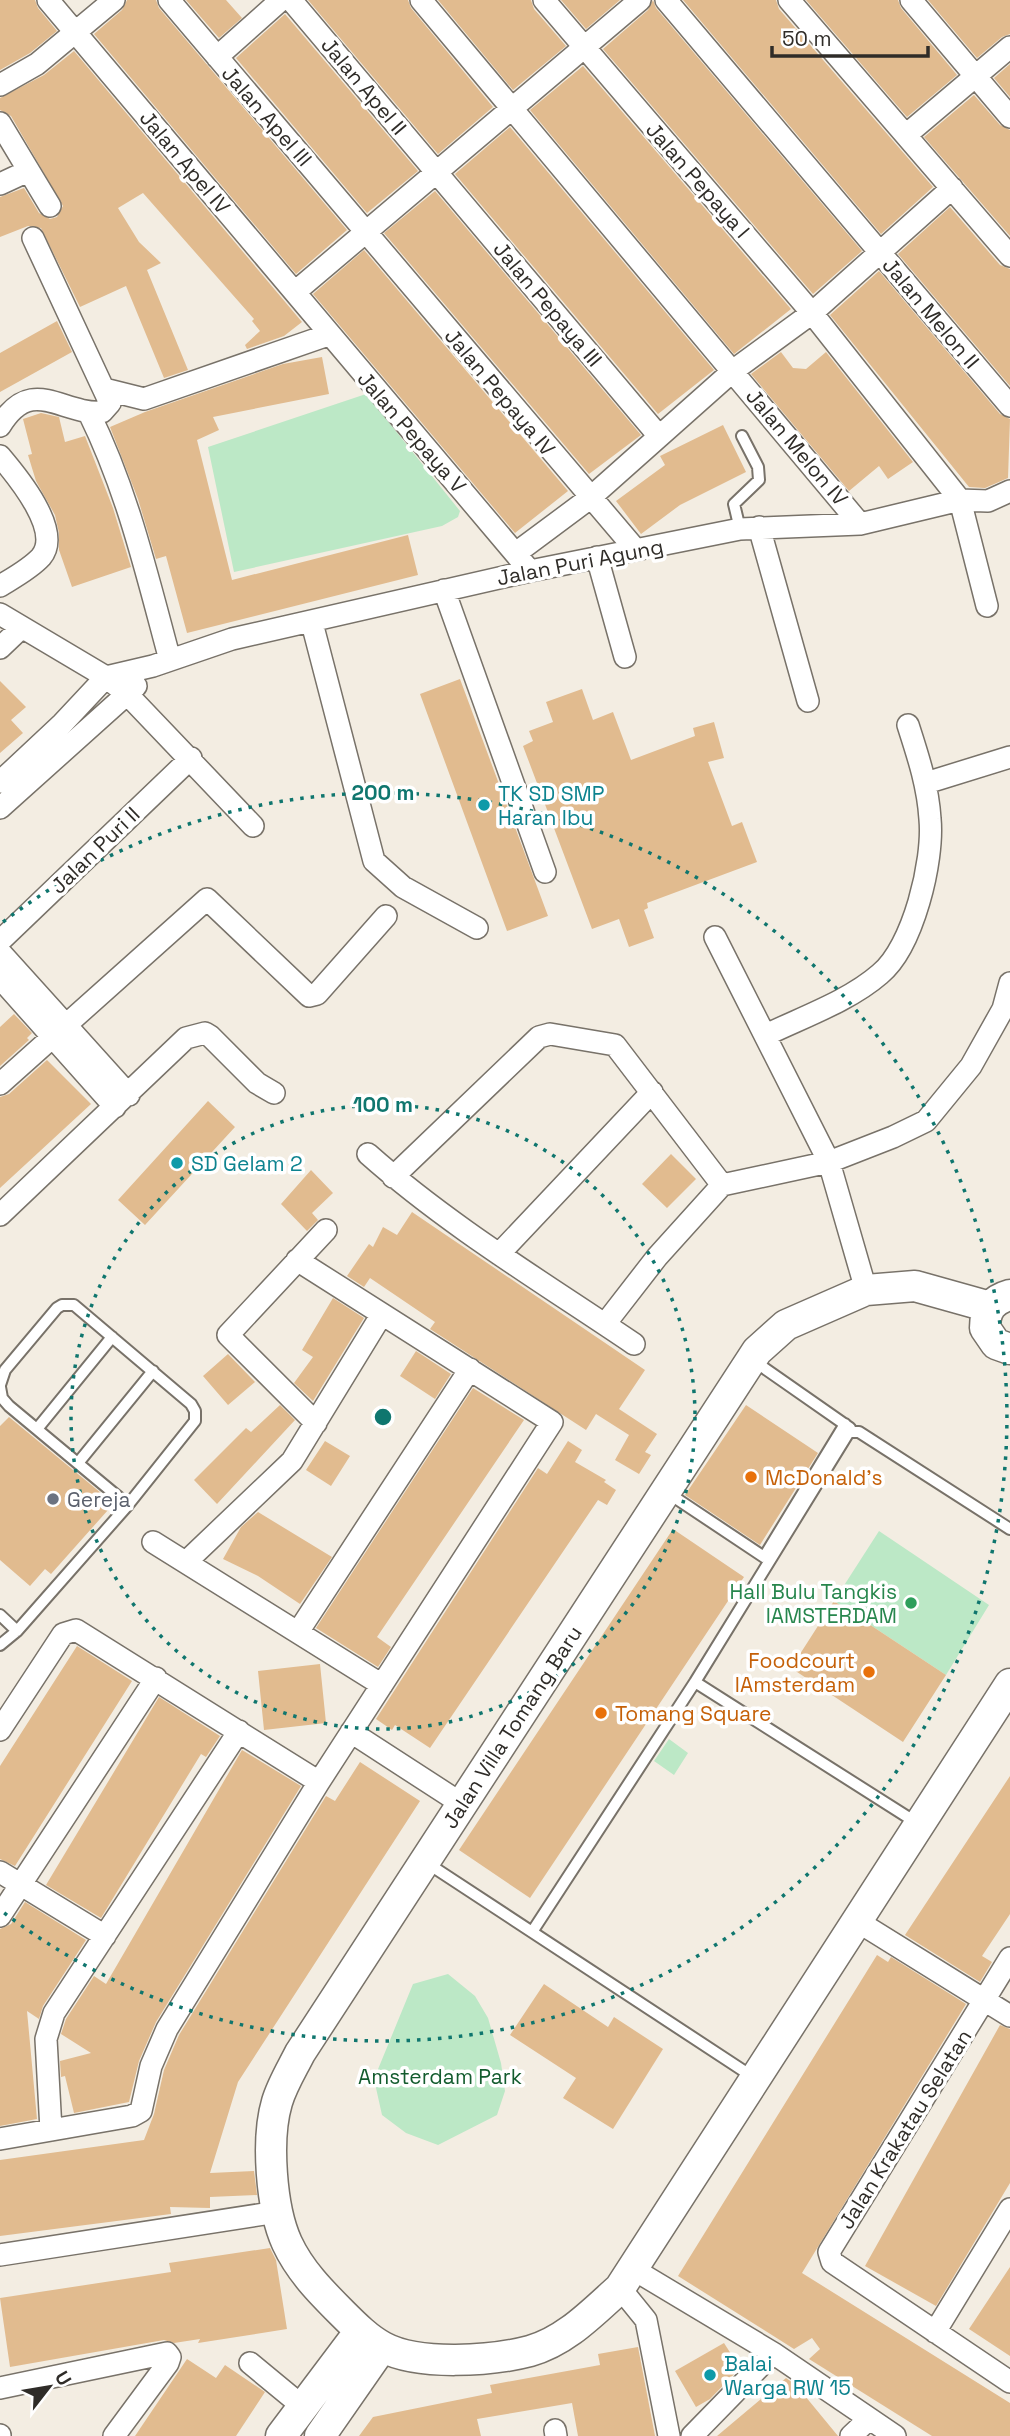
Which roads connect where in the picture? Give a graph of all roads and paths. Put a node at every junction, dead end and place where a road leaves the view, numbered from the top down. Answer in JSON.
{"nodes":[{"id":1,"x":48,"y":0,"type":"edge"},
{"id":2,"x":114,"y":0,"type":"edge"},
{"id":3,"x":169,"y":0,"type":"edge"},
{"id":4,"x":281,"y":0,"type":"edge"},
{"id":5,"x":291,"y":0,"type":"edge"},
{"id":6,"x":421,"y":0,"type":"edge"},
{"id":7,"x":544,"y":0,"type":"edge"},
{"id":8,"x":640,"y":0,"type":"edge"},
{"id":9,"x":666,"y":0,"type":"edge"},
{"id":10,"x":789,"y":0,"type":"edge"},
{"id":11,"x":911,"y":0,"type":"edge"},
{"id":12,"x":75,"y":32,"type":"junction"},
{"id":13,"x":584,"y":47,"type":"junction"},
{"id":14,"x":1010,"y":47,"type":"edge"},
{"id":15,"x":217,"y":57,"type":"junction"},
{"id":16,"x":976,"y":75,"type":"junction"},
{"id":17,"x":0,"y":85,"type":"edge"},
{"id":18,"x":513,"y":107,"type":"junction"},
{"id":19,"x":1010,"y":117,"type":"edge"},
{"id":20,"x":0,"y":123,"type":"edge"},
{"id":21,"x":906,"y":135,"type":"junction"},
{"id":22,"x":28,"y":171,"type":"junction"},
{"id":23,"x":437,"y":172,"type":"junction"},
{"id":24,"x":0,"y":184,"type":"edge"},
{"id":25,"x":953,"y":188,"type":"junction"},
{"id":26,"x":50,"y":206,"type":"dead end"},
{"id":27,"x":366,"y":232,"type":"junction"},
{"id":28,"x":33,"y":238,"type":"dead end"},
{"id":29,"x":880,"y":252,"type":"junction"},
{"id":30,"x":1010,"y":256,"type":"edge"},
{"id":31,"x":295,"y":292,"type":"junction"},
{"id":32,"x":812,"y":313,"type":"junction"},
{"id":33,"x":328,"y":335,"type":"junction"},
{"id":34,"x":734,"y":370,"type":"junction"},
{"id":35,"x":104,"y":389,"type":"junction"},
{"id":36,"x":1010,"y":406,"type":"edge"},
{"id":37,"x":89,"y":413,"type":"junction"},
{"id":38,"x":0,"y":426,"type":"edge"},
{"id":39,"x":658,"y":435,"type":"junction"},
{"id":40,"x":742,"y":436,"type":"dead end"},
{"id":41,"x":0,"y":456,"type":"edge"},
{"id":42,"x":1010,"y":491,"type":"edge"},
{"id":43,"x":590,"y":498,"type":"junction"},
{"id":44,"x":960,"y":500,"type":"junction"},
{"id":45,"x":860,"y":524,"type":"junction"},
{"id":46,"x":750,"y":528,"type":"junction"},
{"id":47,"x":636,"y":550,"type":"junction"},
{"id":48,"x":516,"y":553,"type":"junction"},
{"id":49,"x":597,"y":558,"type":"junction"},
{"id":50,"x":530,"y":571,"type":"junction"},
{"id":51,"x":0,"y":586,"type":"edge"},
{"id":52,"x":444,"y":590,"type":"junction"},
{"id":53,"x":987,"y":606,"type":"dead end"},
{"id":54,"x":0,"y":614,"type":"edge"},
{"id":55,"x":312,"y":623,"type":"junction"},
{"id":56,"x":21,"y":628,"type":"junction"},
{"id":57,"x":0,"y":648,"type":"edge"},
{"id":58,"x":625,"y":657,"type":"dead end"},
{"id":59,"x":161,"y":663,"type":"junction"},
{"id":60,"x":106,"y":677,"type":"junction"},
{"id":61,"x":128,"y":695,"type":"junction"},
{"id":62,"x":808,"y":701,"type":"dead end"},
{"id":63,"x":908,"y":725,"type":"dead end"},
{"id":64,"x":1010,"y":757,"type":"edge"},
{"id":65,"x":191,"y":758,"type":"junction"},
{"id":66,"x":0,"y":782,"type":"edge"},
{"id":67,"x":926,"y":783,"type":"junction"},
{"id":68,"x":0,"y":808,"type":"edge"},
{"id":69,"x":253,"y":827,"type":"dead end"},
{"id":70,"x":545,"y":872,"type":"dead end"},
{"id":71,"x":386,"y":916,"type":"dead end"},
{"id":72,"x":477,"y":928,"type":"dead end"},
{"id":73,"x":715,"y":937,"type":"dead end"},
{"id":74,"x":0,"y":941,"type":"edge"},
{"id":75,"x":0,"y":951,"type":"edge"},
{"id":76,"x":0,"y":978,"type":"edge"},
{"id":77,"x":1010,"y":983,"type":"edge"},
{"id":78,"x":59,"y":1029,"type":"junction"},
{"id":79,"x":766,"y":1035,"type":"junction"},
{"id":80,"x":0,"y":1084,"type":"edge"},
{"id":81,"x":652,"y":1092,"type":"junction"},
{"id":82,"x":274,"y":1093,"type":"dead end"},
{"id":83,"x":122,"y":1101,"type":"junction"},
{"id":84,"x":368,"y":1154,"type":"dead end"},
{"id":85,"x":829,"y":1162,"type":"junction"},
{"id":86,"x":393,"y":1177,"type":"junction"},
{"id":87,"x":722,"y":1185,"type":"junction"},
{"id":88,"x":0,"y":1215,"type":"edge"},
{"id":89,"x":326,"y":1230,"type":"dead end"},
{"id":90,"x":499,"y":1254,"type":"junction"},
{"id":91,"x":297,"y":1260,"type":"junction"},
{"id":92,"x":866,"y":1290,"type":"junction"},
{"id":93,"x":1005,"y":1298,"type":"edge"},
{"id":94,"x":382,"y":1314,"type":"junction"},
{"id":95,"x":605,"y":1324,"type":"junction"},
{"id":96,"x":112,"y":1337,"type":"junction"},
{"id":97,"x":634,"y":1344,"type":"dead end"},
{"id":98,"x":1010,"y":1349,"type":"edge"},
{"id":99,"x":751,"y":1360,"type":"junction"},
{"id":100,"x":470,"y":1369,"type":"junction"},
{"id":101,"x":153,"y":1371,"type":"junction"},
{"id":102,"x":0,"y":1386,"type":"edge"},
{"id":103,"x":316,"y":1423,"type":"junction"},
{"id":104,"x":849,"y":1427,"type":"junction"},
{"id":105,"x":37,"y":1429,"type":"junction"},
{"id":106,"x":78,"y":1463,"type":"junction"},
{"id":107,"x":666,"y":1491,"type":"junction"},
{"id":108,"x":128,"y":1505,"type":"junction"},
{"id":109,"x":1010,"y":1529,"type":"edge"},
{"id":110,"x":153,"y":1542,"type":"dead end"},
{"id":111,"x":186,"y":1562,"type":"junction"},
{"id":112,"x":0,"y":1615,"type":"edge"},
{"id":113,"x":17,"y":1631,"type":"junction"},
{"id":114,"x":298,"y":1632,"type":"junction"},
{"id":115,"x":0,"y":1645,"type":"edge"},
{"id":116,"x":156,"y":1678,"type":"junction"},
{"id":117,"x":695,"y":1682,"type":"junction"},
{"id":118,"x":382,"y":1685,"type":"junction"},
{"id":119,"x":1010,"y":1685,"type":"edge"},
{"id":120,"x":0,"y":1730,"type":"edge"},
{"id":121,"x":239,"y":1731,"type":"junction"},
{"id":122,"x":351,"y":1732,"type":"junction"},
{"id":123,"x":319,"y":1782,"type":"junction"},
{"id":124,"x":462,"y":1804,"type":"junction"},
{"id":125,"x":919,"y":1825,"type":"junction"},
{"id":126,"x":425,"y":1861,"type":"junction"},
{"id":127,"x":0,"y":1872,"type":"edge"},
{"id":128,"x":21,"y":1884,"type":"junction"},
{"id":129,"x":0,"y":1916,"type":"edge"},
{"id":130,"x":857,"y":1921,"type":"junction"},
{"id":131,"x":532,"y":1931,"type":"junction"},
{"id":132,"x":105,"y":1936,"type":"junction"},
{"id":133,"x":1010,"y":1958,"type":"edge"},
{"id":134,"x":985,"y":2001,"type":"junction"},
{"id":135,"x":1010,"y":2016,"type":"edge"},
{"id":136,"x":756,"y":2078,"type":"junction"},
{"id":137,"x":51,"y":2130,"type":"junction"},
{"id":138,"x":0,"y":2139,"type":"edge"},
{"id":139,"x":1010,"y":2210,"type":"edge"},
{"id":140,"x":277,"y":2212,"type":"junction"},
{"id":141,"x":0,"y":2255,"type":"edge"},
{"id":142,"x":626,"y":2278,"type":"junction"},
{"id":143,"x":935,"y":2332,"type":"junction"},
{"id":144,"x":371,"y":2339,"type":"junction"},
{"id":145,"x":773,"y":2353,"type":"junction"},
{"id":146,"x":250,"y":2363,"type":"dead end"},
{"id":147,"x":1010,"y":2382,"type":"edge"},
{"id":148,"x":0,"y":2388,"type":"edge"},
{"id":149,"x":302,"y":2406,"type":"junction"},
{"id":150,"x":869,"y":2420,"type":"junction"},
{"id":151,"x":114,"y":2436,"type":"edge"},
{"id":152,"x":281,"y":2436,"type":"edge"},
{"id":153,"x":320,"y":2436,"type":"edge"},
{"id":154,"x":669,"y":2436,"type":"edge"},
{"id":155,"x":692,"y":2436,"type":"edge"},
{"id":156,"x":850,"y":2436,"type":"edge"},
{"id":157,"x":895,"y":2436,"type":"edge"}],
"edges":[{"from":1,"to":12,"type":"street","name":"Jalan Apel IV"},
{"from":2,"to":12,"type":"street"},
{"from":3,"to":15,"type":"street","name":"Jalan Apel III"},
{"from":4,"to":15,"type":"street"},
{"from":5,"to":23,"type":"street","name":"Jalan Apel II"},
{"from":6,"to":18,"type":"street","name":"Jalan Melon IV"},
{"from":7,"to":13,"type":"street","name":"Jalan Pepaya I"},
{"from":8,"to":13,"type":"street"},
{"from":9,"to":29,"type":"street","name":"Jalan Melon II"},
{"from":10,"to":21,"type":"street"},
{"from":11,"to":16,"type":"street"},
{"from":12,"to":17,"type":"street"},
{"from":12,"to":31,"type":"street","name":"Jalan Apel IV"},
{"from":13,"to":18,"type":"street"},
{"from":13,"to":32,"type":"street","name":"Jalan Pepaya I"},
{"from":14,"to":16,"type":"street"},
{"from":15,"to":27,"type":"street","name":"Jalan Apel III"},
{"from":16,"to":19,"type":"street"},
{"from":16,"to":21,"type":"street"},
{"from":18,"to":23,"type":"street"},
{"from":18,"to":34,"type":"street","name":"Jalan Melon IV"},
{"from":20,"to":22,"type":"street"},
{"from":21,"to":25,"type":"street"},
{"from":22,"to":24,"type":"street"},
{"from":22,"to":26,"type":"street"},
{"from":23,"to":27,"type":"street"},
{"from":23,"to":39,"type":"street","name":"Jalan Pepaya III"},
{"from":25,"to":29,"type":"street"},
{"from":25,"to":30,"type":"street"},
{"from":27,"to":31,"type":"street"},
{"from":27,"to":43,"type":"street","name":"Jalan Pepaya IV"},
{"from":28,"to":35,"type":"street"},
{"from":29,"to":32,"type":"street"},
{"from":29,"to":36,"type":"street","name":"Jalan Melon II"},
{"from":31,"to":33,"type":"street","name":"Jalan Pepaya V"},
{"from":32,"to":34,"type":"street"},
{"from":32,"to":44,"type":"street","name":"Jalan Pepaya I"},
{"from":33,"to":35,"type":"street"},
{"from":33,"to":48,"type":"street","name":"Jalan Pepaya V"},
{"from":34,"to":39,"type":"street"},
{"from":34,"to":45,"type":"street","name":"Jalan Melon IV"},
{"from":35,"to":37,"type":"street"},
{"from":37,"to":38,"type":"street"},
{"from":37,"to":59,"type":"street"},
{"from":39,"to":43,"type":"street"},
{"from":40,"to":46,"type":"lane"},
{"from":41,"to":51,"type":"street"},
{"from":42,"to":44,"type":"street","name":"Jalan Puri Agung"},
{"from":43,"to":47,"type":"street","name":"Jalan Pepaya IV"},
{"from":43,"to":48,"type":"street"},
{"from":44,"to":45,"type":"street","name":"Jalan Puri Agung"},
{"from":44,"to":53,"type":"street"},
{"from":45,"to":46,"type":"street","name":"Jalan Puri Agung"},
{"from":46,"to":47,"type":"street","name":"Jalan Puri Agung"},
{"from":46,"to":62,"type":"street"},
{"from":47,"to":49,"type":"street","name":"Jalan Puri Agung"},
{"from":48,"to":50,"type":"street","name":"Jalan Pepaya V"},
{"from":49,"to":50,"type":"street","name":"Jalan Puri Agung"},
{"from":49,"to":58,"type":"street"},
{"from":50,"to":52,"type":"street","name":"Jalan Puri Agung"},
{"from":52,"to":55,"type":"street","name":"Jalan Puri Agung"},
{"from":52,"to":70,"type":"street"},
{"from":54,"to":56,"type":"street"},
{"from":55,"to":59,"type":"street","name":"Jalan Puri Agung"},
{"from":55,"to":72,"type":"street"},
{"from":56,"to":57,"type":"street"},
{"from":56,"to":60,"type":"street"},
{"from":59,"to":60,"type":"street","name":"Jalan Puri Agung"},
{"from":59,"to":61,"type":"street"},
{"from":60,"to":61,"type":"street"},
{"from":60,"to":66,"type":"street"},
{"from":61,"to":65,"type":"street"},
{"from":61,"to":68,"type":"street"},
{"from":63,"to":67,"type":"street"},
{"from":64,"to":67,"type":"street"},
{"from":65,"to":69,"type":"street"},
{"from":65,"to":74,"type":"street","name":"Jalan Puri II"},
{"from":67,"to":79,"type":"street"},
{"from":71,"to":78,"type":"street"},
{"from":73,"to":79,"type":"street"},
{"from":75,"to":78,"type":"street"},
{"from":76,"to":78,"type":"street"},
{"from":77,"to":85,"type":"street"},
{"from":78,"to":80,"type":"street"},
{"from":78,"to":83,"type":"street"},
{"from":79,"to":85,"type":"street"},
{"from":81,"to":86,"type":"street"},
{"from":81,"to":87,"type":"street"},
{"from":81,"to":90,"type":"street"},
{"from":82,"to":83,"type":"street"},
{"from":83,"to":88,"type":"street"},
{"from":84,"to":86,"type":"street"},
{"from":85,"to":87,"type":"street"},
{"from":85,"to":92,"type":"street"},
{"from":86,"to":90,"type":"street"},
{"from":87,"to":95,"type":"street"},
{"from":89,"to":91,"type":"street"},
{"from":90,"to":95,"type":"street"},
{"from":91,"to":94,"type":"street"},
{"from":91,"to":103,"type":"street"},
{"from":92,"to":93,"type":"street","name":"Jalan Villa Tomang Baru"},
{"from":92,"to":99,"type":"street","name":"Jalan Villa Tomang Baru"},
{"from":93,"to":98,"type":"street"},
{"from":94,"to":100,"type":"street"},
{"from":94,"to":103,"type":"street"},
{"from":95,"to":97,"type":"street"},
{"from":96,"to":101,"type":"lane"},
{"from":96,"to":102,"type":"lane"},
{"from":96,"to":105,"type":"lane"},
{"from":99,"to":104,"type":"lane"},
{"from":99,"to":107,"type":"street","name":"Jalan Villa Tomang Baru"},
{"from":100,"to":114,"type":"street"},
{"from":100,"to":118,"type":"street"},
{"from":101,"to":106,"type":"lane"},
{"from":101,"to":108,"type":"lane"},
{"from":102,"to":105,"type":"lane"},
{"from":103,"to":111,"type":"street"},
{"from":104,"to":107,"type":"lane"},
{"from":104,"to":109,"type":"lane"},
{"from":104,"to":117,"type":"lane"},
{"from":105,"to":106,"type":"lane"},
{"from":106,"to":108,"type":"lane"},
{"from":107,"to":124,"type":"street","name":"Jalan Villa Tomang Baru"},
{"from":108,"to":113,"type":"lane"},
{"from":110,"to":111,"type":"street"},
{"from":111,"to":114,"type":"street"},
{"from":112,"to":113,"type":"lane"},
{"from":113,"to":115,"type":"lane"},
{"from":114,"to":118,"type":"street"},
{"from":116,"to":120,"type":"street"},
{"from":116,"to":121,"type":"street"},
{"from":116,"to":128,"type":"street"},
{"from":117,"to":125,"type":"lane"},
{"from":117,"to":131,"type":"lane"},
{"from":118,"to":122,"type":"street"},
{"from":119,"to":125,"type":"street"},
{"from":121,"to":123,"type":"street"},
{"from":121,"to":132,"type":"street"},
{"from":122,"to":123,"type":"street"},
{"from":122,"to":124,"type":"street"},
{"from":123,"to":137,"type":"street"},
{"from":124,"to":126,"type":"street","name":"Jalan Villa Tomang Baru"},
{"from":125,"to":130,"type":"street"},
{"from":126,"to":131,"type":"lane"},
{"from":126,"to":140,"type":"street","name":"Jalan Villa Tomang Baru"},
{"from":127,"to":128,"type":"street"},
{"from":128,"to":129,"type":"street"},
{"from":128,"to":132,"type":"street"},
{"from":130,"to":134,"type":"street"},
{"from":130,"to":136,"type":"street"},
{"from":131,"to":136,"type":"lane"},
{"from":132,"to":137,"type":"street"},
{"from":133,"to":134,"type":"street","name":"Jalan Krakatau Selatan"},
{"from":134,"to":135,"type":"street"},
{"from":134,"to":143,"type":"street","name":"Jalan Krakatau Selatan"},
{"from":136,"to":142,"type":"street"},
{"from":137,"to":138,"type":"street"},
{"from":139,"to":143,"type":"street"},
{"from":140,"to":141,"type":"street"},
{"from":140,"to":144,"type":"street","name":"Jalan Villa Tomang Baru"},
{"from":142,"to":144,"type":"street"},
{"from":142,"to":145,"type":"street"},
{"from":142,"to":154,"type":"street"},
{"from":143,"to":147,"type":"street"},
{"from":144,"to":149,"type":"street"},
{"from":144,"to":153,"type":"street"},
{"from":145,"to":150,"type":"street"},
{"from":145,"to":155,"type":"street"},
{"from":146,"to":149,"type":"street"},
{"from":148,"to":151,"type":"street"},
{"from":149,"to":152,"type":"street"},
{"from":150,"to":156,"type":"street"},
{"from":150,"to":157,"type":"street"}]}
